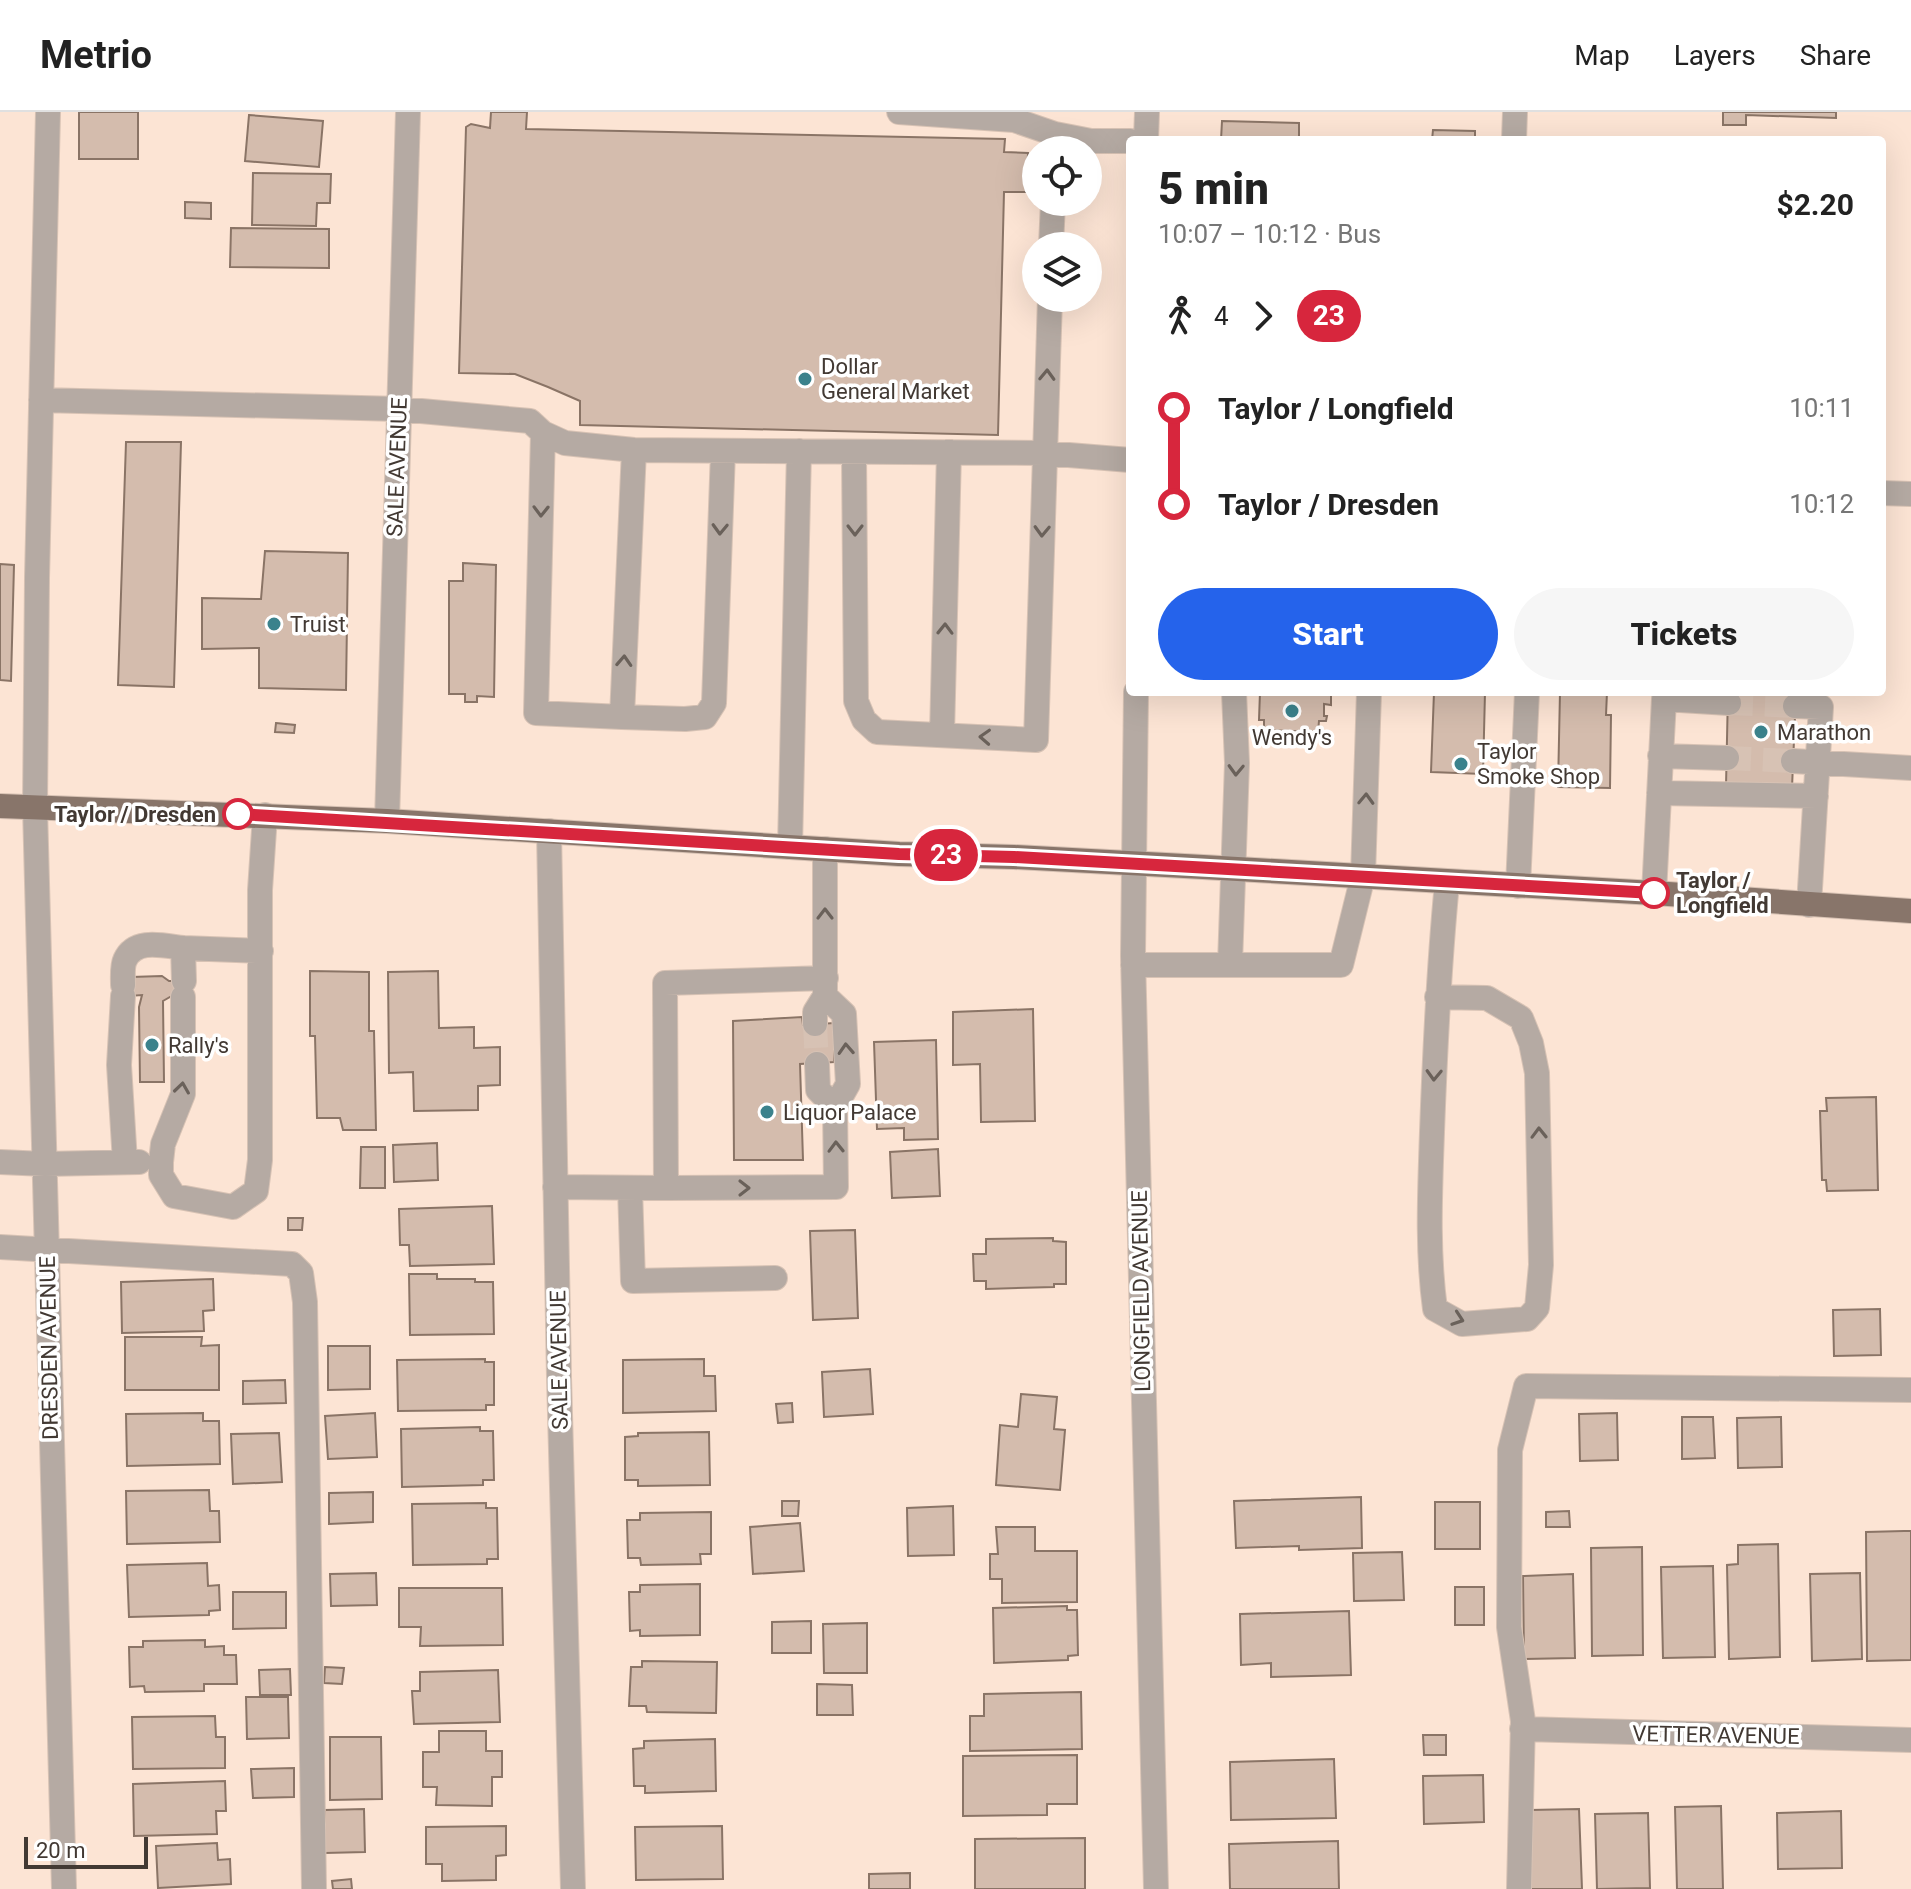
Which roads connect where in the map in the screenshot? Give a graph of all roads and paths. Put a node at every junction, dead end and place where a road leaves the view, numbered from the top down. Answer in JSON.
{"nodes":[{"id":1,"x":48,"y":112,"type":"edge"},
{"id":2,"x":408,"y":112,"type":"edge"},
{"id":3,"x":899,"y":112,"type":"edge"},
{"id":4,"x":1147,"y":112,"type":"edge"},
{"id":5,"x":1515,"y":112,"type":"edge"},
{"id":6,"x":1044,"y":136,"type":"edge"},
{"id":7,"x":1146,"y":136,"type":"edge"},
{"id":8,"x":1514,"y":136,"type":"edge"},
{"id":9,"x":1102,"y":141,"type":"edge"},
{"id":10,"x":1126,"y":141,"type":"edge"},
{"id":11,"x":1049,"y":312,"type":"edge"},
{"id":12,"x":41,"y":400,"type":"junction"},
{"id":13,"x":399,"y":409,"type":"junction"},
{"id":14,"x":543,"y":433,"type":"junction"},
{"id":15,"x":634,"y":450,"type":"junction"},
{"id":16,"x":723,"y":451,"type":"junction"},
{"id":17,"x":799,"y":451,"type":"junction"},
{"id":18,"x":854,"y":452,"type":"junction"},
{"id":19,"x":949,"y":452,"type":"junction"},
{"id":20,"x":1044,"y":453,"type":"junction"},
{"id":21,"x":1126,"y":460,"type":"edge"},
{"id":22,"x":1886,"y":493,"type":"edge"},
{"id":23,"x":1911,"y":494,"type":"edge"},
{"id":24,"x":1136,"y":696,"type":"edge"},
{"id":25,"x":1234,"y":696,"type":"edge"},
{"id":26,"x":1369,"y":696,"type":"edge"},
{"id":27,"x":1527,"y":696,"type":"edge"},
{"id":28,"x":1729,"y":703,"type":"tunnel mouth"},
{"id":29,"x":1795,"y":706,"type":"tunnel mouth"},
{"id":30,"x":622,"y":717,"type":"junction"},
{"id":31,"x":942,"y":735,"type":"junction"},
{"id":32,"x":1660,"y":756,"type":"junction"},
{"id":33,"x":1727,"y":758,"type":"tunnel mouth"},
{"id":34,"x":1793,"y":761,"type":"tunnel mouth"},
{"id":35,"x":1818,"y":763,"type":"junction"},
{"id":36,"x":1911,"y":768,"type":"edge"},
{"id":37,"x":1659,"y":793,"type":"junction"},
{"id":38,"x":1816,"y":796,"type":"junction"},
{"id":39,"x":0,"y":806,"type":"edge"},
{"id":40,"x":35,"y":808,"type":"junction"},
{"id":41,"x":265,"y":815,"type":"junction"},
{"id":42,"x":387,"y":821,"type":"junction"},
{"id":43,"x":549,"y":831,"type":"junction"},
{"id":44,"x":790,"y":847,"type":"junction"},
{"id":45,"x":825,"y":849,"type":"junction"},
{"id":46,"x":1133,"y":864,"type":"junction"},
{"id":47,"x":1232,"y":869,"type":"junction"},
{"id":48,"x":1363,"y":876,"type":"junction"},
{"id":49,"x":1447,"y":883,"type":"junction"},
{"id":50,"x":1518,"y":886,"type":"junction"},
{"id":51,"x":1654,"y":893,"type":"junction"},
{"id":52,"x":1809,"y":905,"type":"junction"},
{"id":53,"x":1911,"y":911,"type":"edge"},
{"id":54,"x":183,"y":948,"type":"junction"},
{"id":55,"x":261,"y":951,"type":"junction"},
{"id":56,"x":1230,"y":964,"type":"junction"},
{"id":57,"x":1133,"y":965,"type":"junction"},
{"id":58,"x":825,"y":987,"type":"junction"},
{"id":59,"x":1437,"y":997,"type":"junction"},
{"id":60,"x":815,"y":1024,"type":"tunnel mouth"},
{"id":61,"x":817,"y":1064,"type":"tunnel mouth"},
{"id":62,"x":835,"y":1107,"type":"junction"},
{"id":63,"x":0,"y":1162,"type":"edge"},
{"id":64,"x":125,"y":1162,"type":"junction"},
{"id":65,"x":161,"y":1162,"type":"junction"},
{"id":66,"x":45,"y":1164,"type":"junction"},
{"id":67,"x":555,"y":1187,"type":"junction"},
{"id":68,"x":630,"y":1188,"type":"junction"},
{"id":69,"x":666,"y":1188,"type":"junction"},
{"id":70,"x":0,"y":1247,"type":"edge"},
{"id":71,"x":48,"y":1250,"type":"junction"},
{"id":72,"x":775,"y":1278,"type":"dead end"},
{"id":73,"x":1911,"y":1390,"type":"edge"},
{"id":74,"x":1522,"y":1729,"type":"junction"},
{"id":75,"x":1911,"y":1740,"type":"edge"},
{"id":76,"x":64,"y":1889,"type":"edge"},
{"id":77,"x":314,"y":1889,"type":"edge"},
{"id":78,"x":573,"y":1889,"type":"edge"},
{"id":79,"x":1156,"y":1889,"type":"edge"},
{"id":80,"x":1519,"y":1889,"type":"edge"}],
"edges":[{"from":1,"to":12,"type":"street","name":"DRESDEN AVENUE"},
{"from":2,"to":13,"type":"street","name":"SALE AVENUE"},
{"from":3,"to":6,"type":"street"},
{"from":4,"to":7,"type":"street"},
{"from":5,"to":8,"type":"street"},
{"from":9,"to":10,"type":"street"},
{"from":20,"to":11,"type":"street","one_way":true},
{"from":12,"to":13,"type":"street"},
{"from":12,"to":40,"type":"street","name":"DRESDEN AVENUE"},
{"from":13,"to":14,"type":"street"},
{"from":13,"to":42,"type":"street","name":"SALE AVENUE"},
{"from":14,"to":15,"type":"street"},
{"from":14,"to":30,"type":"street","one_way":true},
{"from":15,"to":16,"type":"street"},
{"from":30,"to":15,"type":"street","one_way":true},
{"from":16,"to":17,"type":"street"},
{"from":16,"to":30,"type":"street","one_way":true},
{"from":17,"to":18,"type":"street"},
{"from":17,"to":44,"type":"street"},
{"from":18,"to":19,"type":"street"},
{"from":18,"to":31,"type":"street","one_way":true},
{"from":19,"to":20,"type":"street"},
{"from":31,"to":19,"type":"street","one_way":true},
{"from":20,"to":21,"type":"street"},
{"from":20,"to":31,"type":"street","one_way":true},
{"from":22,"to":23,"type":"street"},
{"from":24,"to":46,"type":"street","name":"LONGFIELD AVENUE"},
{"from":25,"to":47,"type":"street","one_way":true},
{"from":48,"to":26,"type":"street","one_way":true},
{"from":27,"to":50,"type":"street"},
{"from":28,"to":32,"type":"street"},
{"from":29,"to":35,"type":"street"},
{"from":32,"to":33,"type":"street"},
{"from":32,"to":37,"type":"street"},
{"from":34,"to":35,"type":"street"},
{"from":35,"to":36,"type":"street"},
{"from":35,"to":38,"type":"street"},
{"from":37,"to":38,"type":"street"},
{"from":37,"to":51,"type":"street"},
{"from":38,"to":52,"type":"street"},
{"from":39,"to":40,"type":"main road"},
{"from":40,"to":41,"type":"main road"},
{"from":40,"to":66,"type":"street","name":"DRESDEN AVENUE"},
{"from":41,"to":42,"type":"main road"},
{"from":41,"to":55,"type":"street"},
{"from":42,"to":43,"type":"main road"},
{"from":43,"to":44,"type":"main road"},
{"from":43,"to":67,"type":"street","name":"SALE AVENUE"},
{"from":44,"to":45,"type":"main road"},
{"from":45,"to":46,"type":"main road"},
{"from":58,"to":45,"type":"street","one_way":true},
{"from":46,"to":47,"type":"main road"},
{"from":46,"to":57,"type":"street","name":"LONGFIELD AVENUE"},
{"from":47,"to":48,"type":"main road"},
{"from":47,"to":56,"type":"street"},
{"from":48,"to":49,"type":"main road"},
{"from":48,"to":56,"type":"street"},
{"from":49,"to":50,"type":"main road"},
{"from":49,"to":59,"type":"street"},
{"from":50,"to":51,"type":"main road"},
{"from":51,"to":52,"type":"main road"},
{"from":52,"to":53,"type":"main road"},
{"from":54,"to":55,"type":"street"},
{"from":54,"to":64,"type":"street"},
{"from":65,"to":54,"type":"street","one_way":true},
{"from":55,"to":65,"type":"street"},
{"from":56,"to":57,"type":"street"},
{"from":57,"to":79,"type":"street","name":"LONGFIELD AVENUE"},
{"from":58,"to":60,"type":"street"},
{"from":62,"to":58,"type":"street","one_way":true},
{"from":58,"to":69,"type":"street"},
{"from":59,"to":59,"type":"street","one_way":true},
{"from":61,"to":62,"type":"street"},
{"from":69,"to":62,"type":"street","one_way":true},
{"from":63,"to":66,"type":"street"},
{"from":64,"to":65,"type":"street"},
{"from":64,"to":66,"type":"street"},
{"from":66,"to":71,"type":"street","name":"DRESDEN AVENUE"},
{"from":67,"to":68,"type":"street"},
{"from":67,"to":78,"type":"street","name":"SALE AVENUE"},
{"from":68,"to":69,"type":"street"},
{"from":68,"to":72,"type":"street"},
{"from":70,"to":71,"type":"street"},
{"from":71,"to":76,"type":"street","name":"DRESDEN AVENUE"},
{"from":71,"to":77,"type":"street"},
{"from":73,"to":74,"type":"street"},
{"from":74,"to":75,"type":"street","name":"VETTER AVENUE"},
{"from":74,"to":80,"type":"street"}]}
